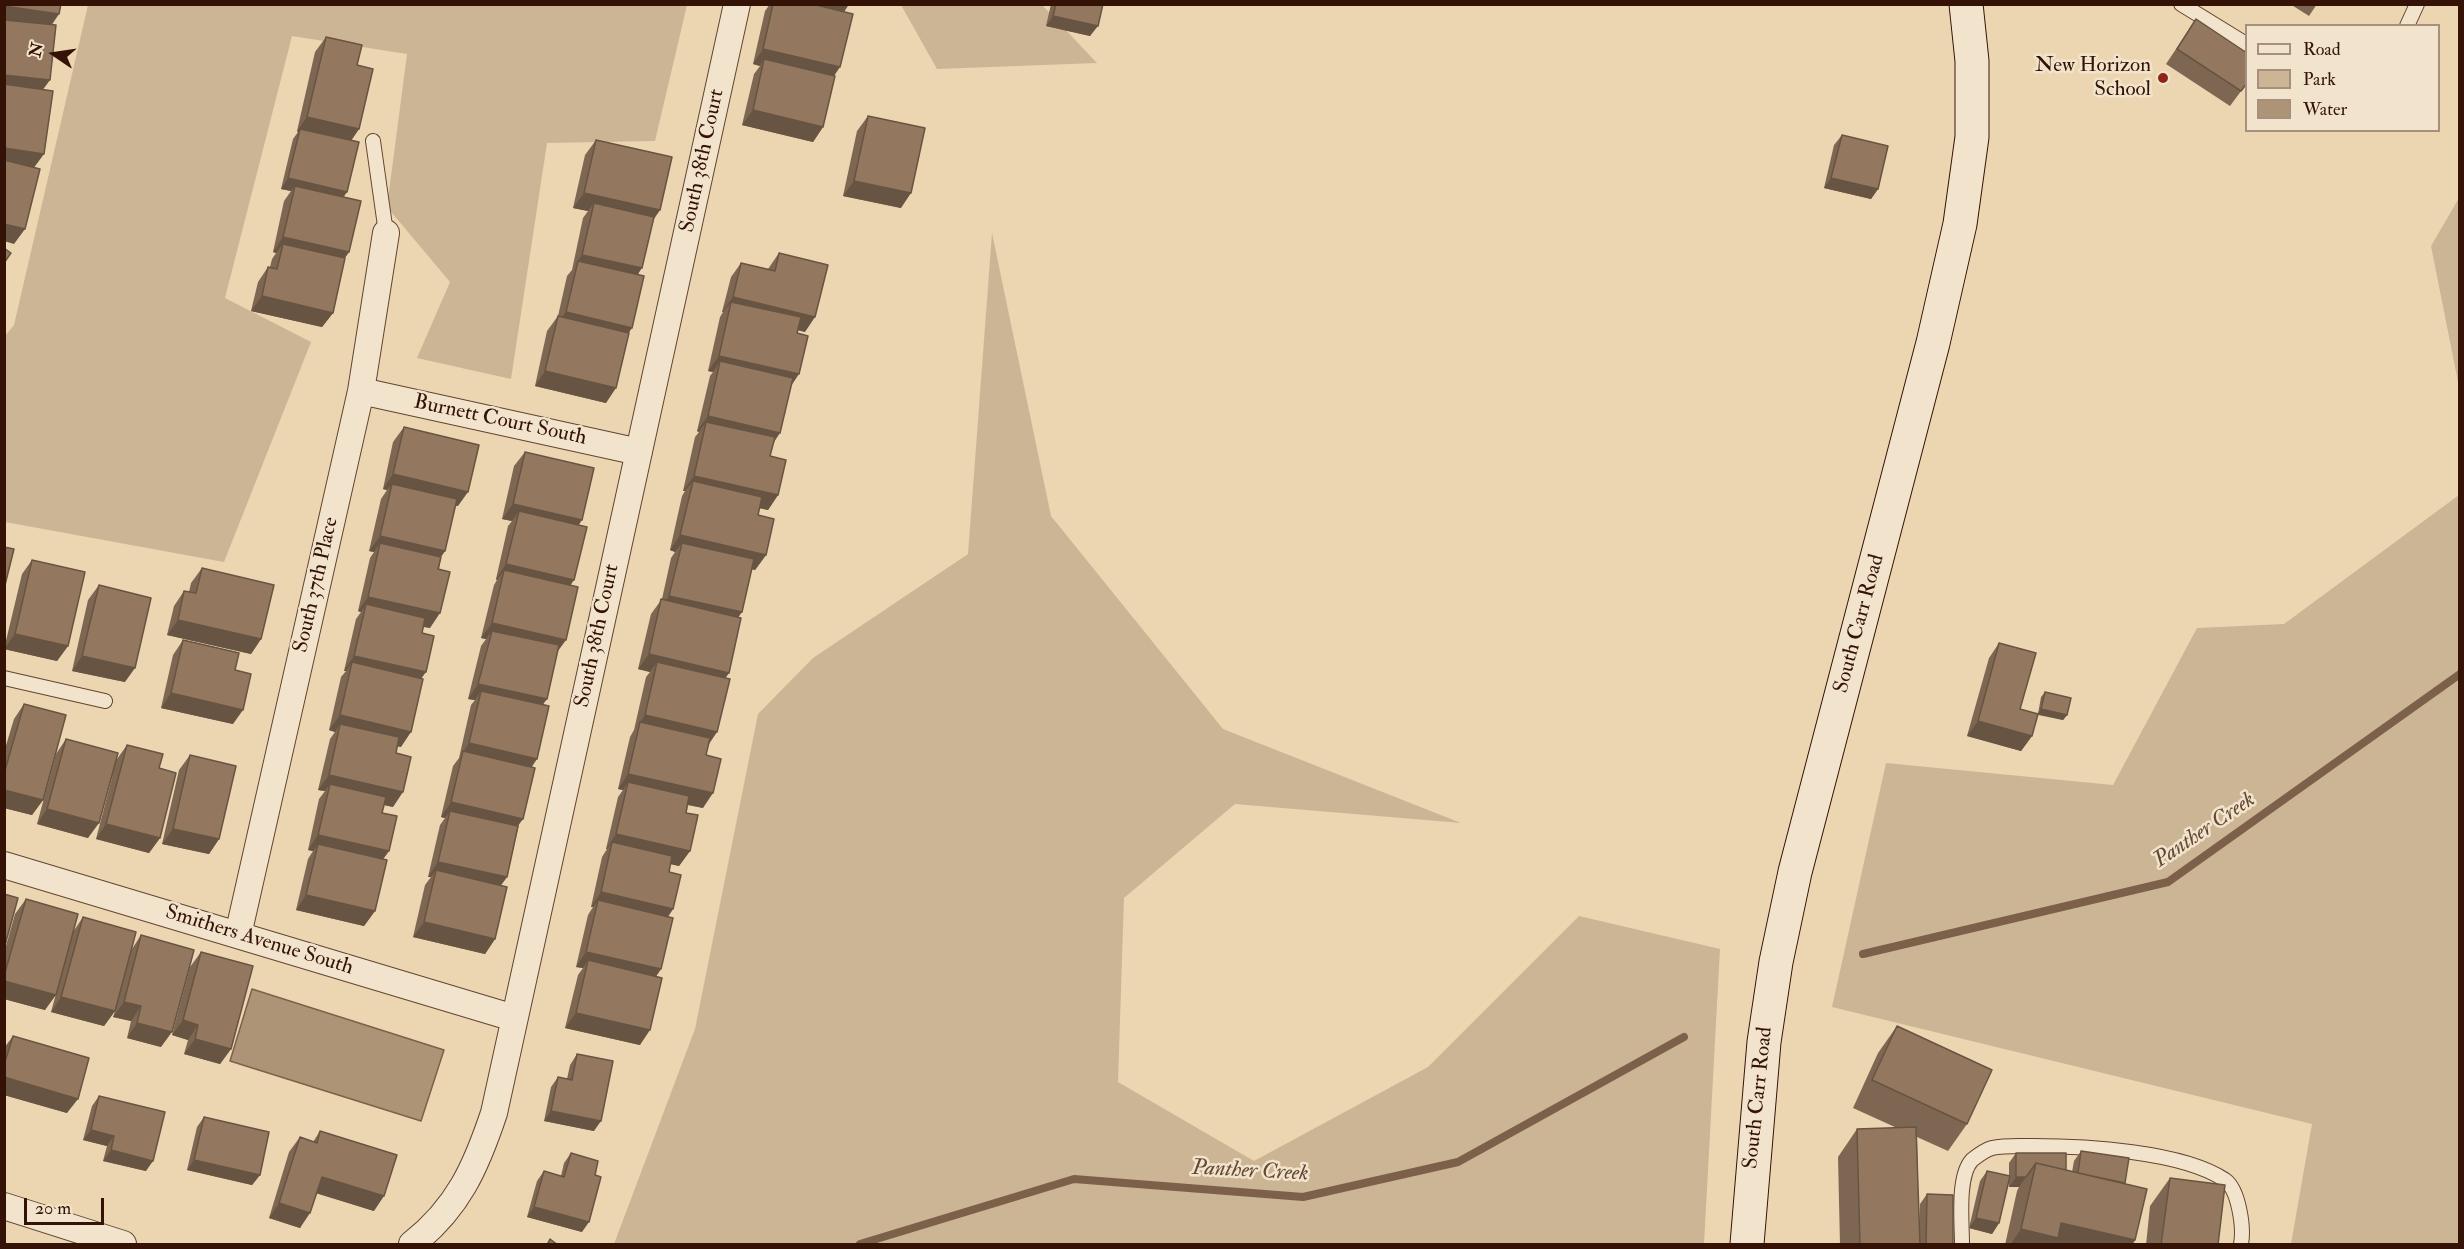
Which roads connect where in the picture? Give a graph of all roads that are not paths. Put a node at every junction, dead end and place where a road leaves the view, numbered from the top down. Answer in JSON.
{"nodes":[{"id":1,"x":737,"y":4,"type":"edge"},
{"id":2,"x":1966,"y":4,"type":"edge"},
{"id":3,"x":2181,"y":4,"type":"edge"},
{"id":4,"x":2417,"y":4,"type":"edge"},
{"id":5,"x":2408,"y":24,"type":"edge"},
{"id":6,"x":2245,"y":43,"type":"edge"},
{"id":7,"x":373,"y":141,"type":"dead end"},
{"id":8,"x":386,"y":233,"type":"joint"},
{"id":9,"x":361,"y":391,"type":"junction"},
{"id":10,"x":639,"y":452,"type":"junction"},
{"id":11,"x":4,"y":678,"type":"edge"},
{"id":12,"x":105,"y":701,"type":"dead end"},
{"id":13,"x":4,"y":865,"type":"edge"},
{"id":14,"x":238,"y":935,"type":"junction"},
{"id":15,"x":514,"y":1018,"type":"junction"},
{"id":16,"x":4,"y":1206,"type":"edge"},
{"id":17,"x":123,"y":1245,"type":"edge"},
{"id":18,"x":412,"y":1245,"type":"edge"},
{"id":19,"x":1747,"y":1245,"type":"edge"},
{"id":20,"x":1962,"y":1245,"type":"edge"},
{"id":21,"x":2241,"y":1245,"type":"edge"}],
"edges":[{"from":1,"to":10,"type":"street","name":"South 38th Court"},
{"from":2,"to":19,"type":"main road","name":"South Carr Road"},
{"from":3,"to":6,"type":"lane"},
{"from":4,"to":5,"type":"lane"},
{"from":7,"to":8,"type":"lane"},
{"from":8,"to":9,"type":"street","name":"South 37th Place"},
{"from":9,"to":10,"type":"street","name":"Burnett Court South"},
{"from":9,"to":14,"type":"street","name":"South 37th Place"},
{"from":10,"to":15,"type":"street","name":"South 38th Court"},
{"from":11,"to":12,"type":"lane"},
{"from":13,"to":14,"type":"street","name":"Smithers Avenue South"},
{"from":14,"to":15,"type":"street","name":"Smithers Avenue South"},
{"from":15,"to":18,"type":"street","name":"South 38th Court"},
{"from":16,"to":17,"type":"street"},
{"from":20,"to":21,"type":"lane"}]}
